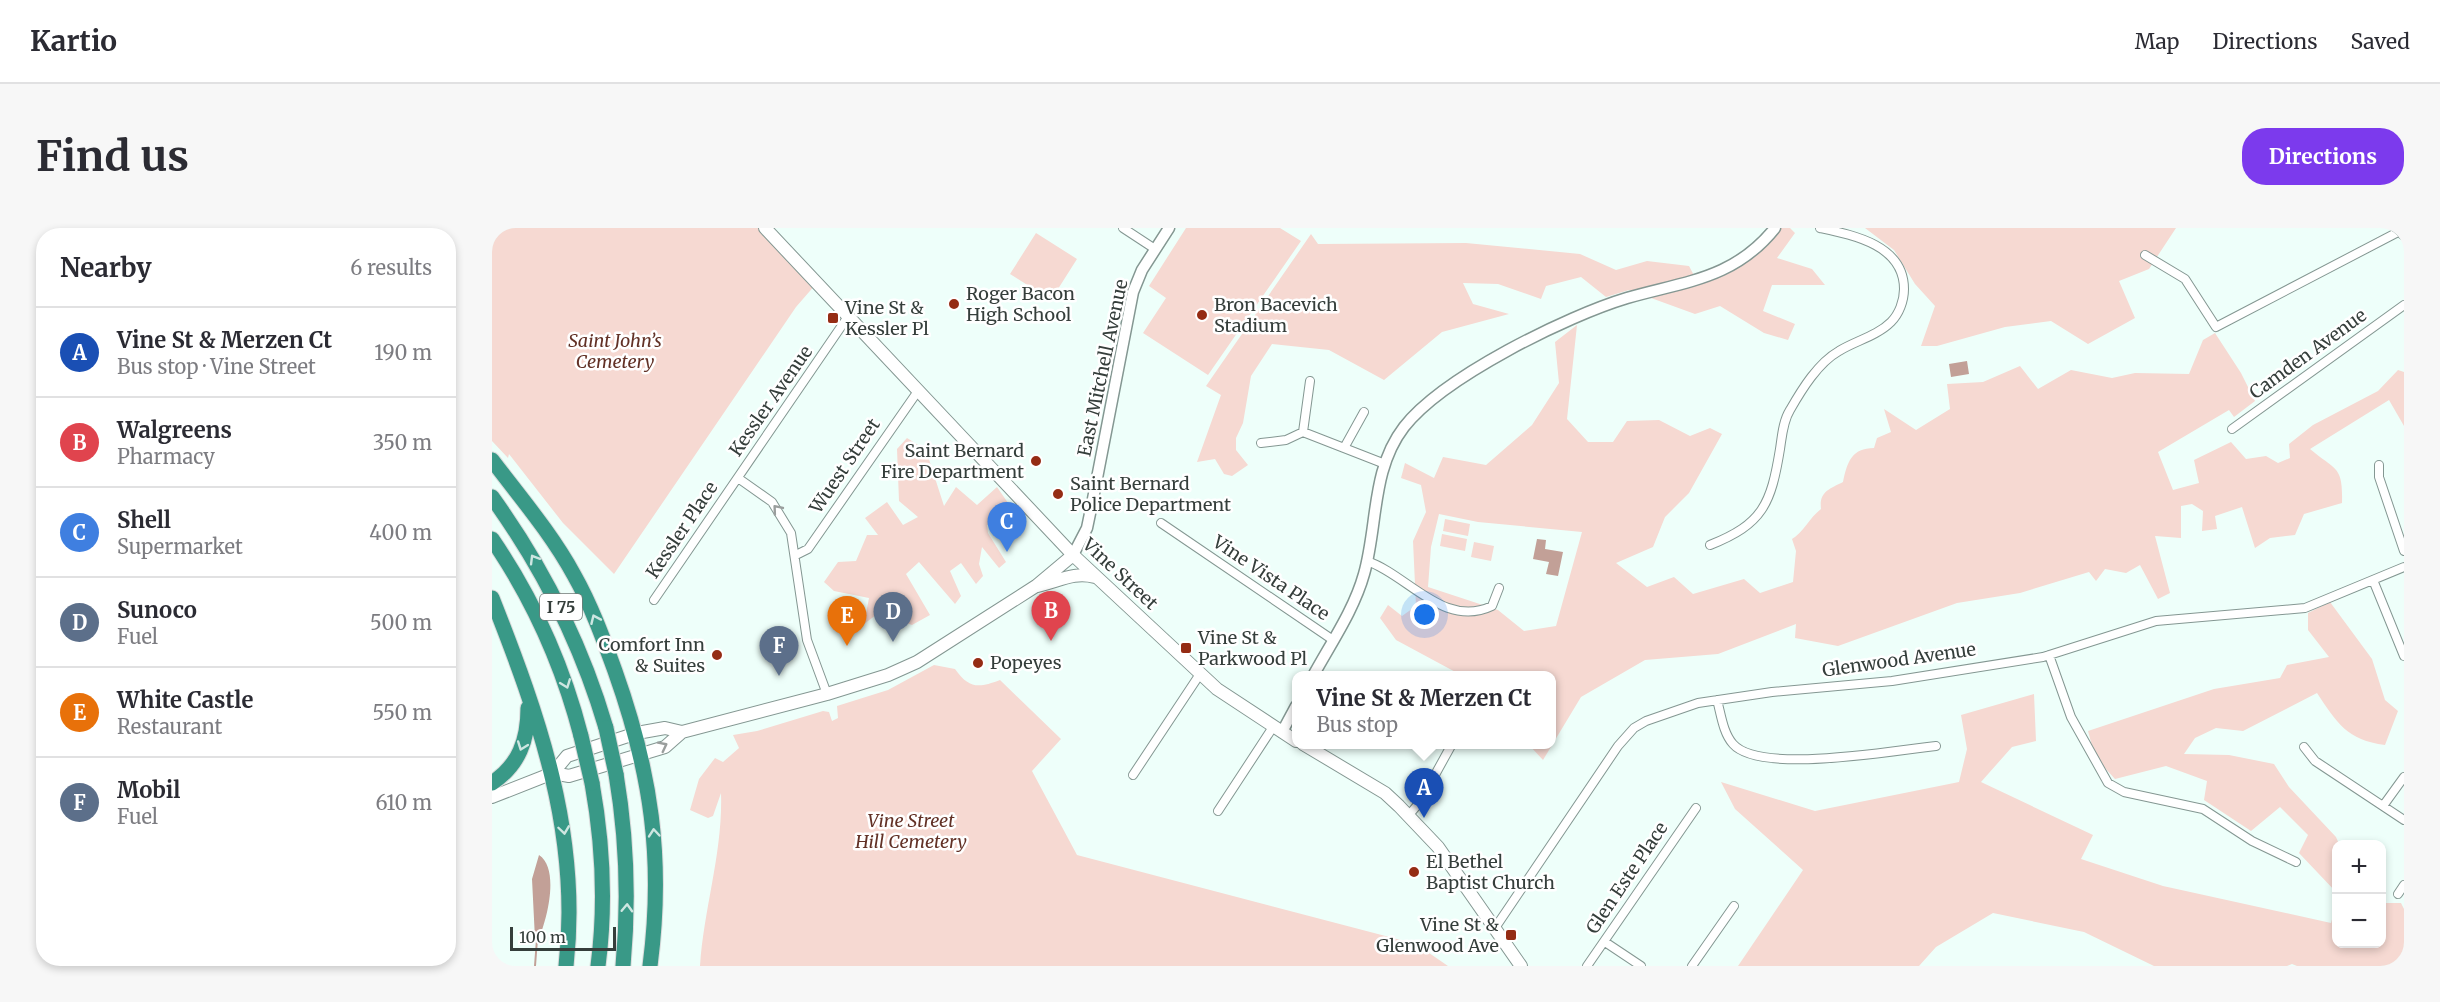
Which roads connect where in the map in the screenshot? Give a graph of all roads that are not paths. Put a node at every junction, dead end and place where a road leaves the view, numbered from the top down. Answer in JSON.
{"nodes":[{"id":1,"x":1123,"y":228,"type":"edge"},
{"id":2,"x":1169,"y":228,"type":"edge"},
{"id":3,"x":1775,"y":228,"type":"edge"},
{"id":4,"x":1820,"y":228,"type":"edge"},
{"id":5,"x":768,"y":229,"type":"edge"},
{"id":6,"x":2401,"y":231,"type":"edge"},
{"id":7,"x":1155,"y":249,"type":"junction"},
{"id":8,"x":2145,"y":255,"type":"dead end"},
{"id":9,"x":2404,"y":305,"type":"edge"},
{"id":10,"x":847,"y":318,"type":"junction"},
{"id":11,"x":1310,"y":381,"type":"dead end"},
{"id":12,"x":918,"y":391,"type":"junction"},
{"id":13,"x":1364,"y":412,"type":"dead end"},
{"id":14,"x":2232,"y":429,"type":"dead end"},
{"id":15,"x":1303,"y":432,"type":"junction"},
{"id":16,"x":1261,"y":443,"type":"dead end"},
{"id":17,"x":1344,"y":448,"type":"junction"},
{"id":18,"x":492,"y":460,"type":"edge"},
{"id":19,"x":1385,"y":464,"type":"junction"},
{"id":20,"x":2379,"y":465,"type":"dead end"},
{"id":21,"x":738,"y":478,"type":"junction"},
{"id":22,"x":492,"y":497,"type":"edge"},
{"id":23,"x":1161,"y":523,"type":"dead end"},
{"id":24,"x":492,"y":539,"type":"edge"},
{"id":25,"x":1710,"y":545,"type":"dead end"},
{"id":26,"x":2404,"y":551,"type":"edge"},
{"id":27,"x":796,"y":555,"type":"junction"},
{"id":28,"x":1073,"y":555,"type":"junction"},
{"id":29,"x":1367,"y":561,"type":"junction"},
{"id":30,"x":2404,"y":567,"type":"edge"},
{"id":31,"x":1096,"y":577,"type":"junction"},
{"id":32,"x":2373,"y":580,"type":"junction"},
{"id":33,"x":1036,"y":586,"type":"junction"},
{"id":34,"x":1499,"y":588,"type":"dead end"},
{"id":35,"x":492,"y":598,"type":"edge"},
{"id":36,"x":654,"y":600,"type":"dead end"},
{"id":37,"x":1333,"y":640,"type":"junction"},
{"id":38,"x":2049,"y":655,"type":"junction"},
{"id":39,"x":2404,"y":656,"type":"edge"},
{"id":40,"x":1315,"y":671,"type":"edge"},
{"id":41,"x":1200,"y":674,"type":"junction"},
{"id":42,"x":827,"y":694,"type":"junction"},
{"id":43,"x":528,"y":696,"type":"junction"},
{"id":44,"x":1717,"y":700,"type":"junction"},
{"id":45,"x":1292,"y":711,"type":"edge"},
{"id":46,"x":1278,"y":729,"type":"junction"},
{"id":47,"x":682,"y":732,"type":"junction"},
{"id":48,"x":637,"y":733,"type":"junction"},
{"id":49,"x":1292,"y":738,"type":"edge"},
{"id":50,"x":1936,"y":746,"type":"dead end"},
{"id":51,"x":2304,"y":747,"type":"dead end"},
{"id":52,"x":1311,"y":749,"type":"edge"},
{"id":53,"x":1449,"y":749,"type":"edge"},
{"id":54,"x":641,"y":754,"type":"junction"},
{"id":55,"x":553,"y":772,"type":"junction"},
{"id":56,"x":1133,"y":775,"type":"dead end"},
{"id":57,"x":2404,"y":777,"type":"edge"},
{"id":58,"x":492,"y":783,"type":"edge"},
{"id":59,"x":492,"y":797,"type":"edge"},
{"id":60,"x":2383,"y":806,"type":"junction"},
{"id":61,"x":1696,"y":808,"type":"dead end"},
{"id":62,"x":1218,"y":811,"type":"dead end"},
{"id":63,"x":1408,"y":816,"type":"junction"},
{"id":64,"x":2404,"y":820,"type":"edge"},
{"id":65,"x":2296,"y":862,"type":"dead end"},
{"id":66,"x":2404,"y":885,"type":"edge"},
{"id":67,"x":2398,"y":894,"type":"dead end"},
{"id":68,"x":1734,"y":906,"type":"dead end"},
{"id":69,"x":1495,"y":928,"type":"junction"},
{"id":70,"x":1605,"y":942,"type":"junction"},
{"id":71,"x":566,"y":966,"type":"edge"},
{"id":72,"x":598,"y":966,"type":"edge"},
{"id":73,"x":623,"y":966,"type":"edge"},
{"id":74,"x":650,"y":966,"type":"edge"},
{"id":75,"x":1521,"y":966,"type":"edge"},
{"id":76,"x":1587,"y":966,"type":"edge"},
{"id":77,"x":1641,"y":966,"type":"edge"},
{"id":78,"x":1692,"y":966,"type":"edge"}],
"edges":[{"from":1,"to":7,"type":"street"},
{"from":2,"to":7,"type":"street","name":"East Mitchell Avenue"},
{"from":3,"to":19,"type":"street"},
{"from":4,"to":25,"type":"street"},
{"from":5,"to":10,"type":"main road","name":"Vine Street"},
{"from":6,"to":8,"type":"street"},
{"from":7,"to":28,"type":"street","name":"East Mitchell Avenue"},
{"from":9,"to":14,"type":"street","name":"Camden Avenue"},
{"from":10,"to":12,"type":"main road","name":"Vine Street"},
{"from":10,"to":21,"type":"street","name":"Kessler Avenue"},
{"from":11,"to":15,"type":"street"},
{"from":12,"to":27,"type":"street","name":"Wuest Street"},
{"from":12,"to":28,"type":"main road","name":"Vine Street"},
{"from":13,"to":17,"type":"street"},
{"from":15,"to":16,"type":"street"},
{"from":15,"to":17,"type":"street"},
{"from":17,"to":19,"type":"street"},
{"from":48,"to":18,"type":"highway","one_way":true},
{"from":19,"to":29,"type":"street"},
{"from":20,"to":26,"type":"street"},
{"from":27,"to":21,"type":"street","name":"Kessler Avenue","one_way":true},
{"from":21,"to":36,"type":"street","name":"Kessler Place"},
{"from":73,"to":22,"type":"highway","number":"I 75","one_way":true,"bridge":true},
{"from":23,"to":37,"type":"street","name":"Vine Vista Place"},
{"from":24,"to":72,"type":"highway","number":"I 75","one_way":true,"bridge":true},
{"from":27,"to":42,"type":"street","name":"Kessler Avenue"},
{"from":28,"to":31,"type":"main road","name":"Vine Street"},
{"from":28,"to":33,"type":"main road"},
{"from":29,"to":34,"type":"street"},
{"from":29,"to":37,"type":"street"},
{"from":30,"to":32,"type":"street","name":"Glenwood Avenue"},
{"from":31,"to":33,"type":"main road"},
{"from":31,"to":41,"type":"main road","name":"Vine Street"},
{"from":32,"to":38,"type":"street","name":"Glenwood Avenue"},
{"from":32,"to":39,"type":"street"},
{"from":33,"to":42,"type":"main road"},
{"from":35,"to":43,"type":"highway"},
{"from":37,"to":40,"type":"street"},
{"from":38,"to":44,"type":"street","name":"Glenwood Avenue"},
{"from":38,"to":65,"type":"street"},
{"from":41,"to":46,"type":"main road","name":"Vine Street"},
{"from":41,"to":56,"type":"street"},
{"from":42,"to":47,"type":"main road"},
{"from":43,"to":55,"type":"highway"},
{"from":43,"to":58,"type":"highway","one_way":true},
{"from":44,"to":50,"type":"street"},
{"from":44,"to":69,"type":"street","name":"Glenwood Avenue"},
{"from":45,"to":46,"type":"street"},
{"from":46,"to":49,"type":"main road","name":"Vine Street"},
{"from":46,"to":62,"type":"street"},
{"from":47,"to":48,"type":"main road"},
{"from":54,"to":47,"type":"main road","one_way":true},
{"from":48,"to":54,"type":"highway"},
{"from":48,"to":55,"type":"main road"},
{"from":51,"to":60,"type":"street"},
{"from":52,"to":63,"type":"main road"},
{"from":53,"to":63,"type":"street"},
{"from":54,"to":55,"type":"main road"},
{"from":74,"to":54,"type":"highway","one_way":true},
{"from":55,"to":59,"type":"main road"},
{"from":55,"to":71,"type":"highway","one_way":true},
{"from":57,"to":60,"type":"street"},
{"from":60,"to":64,"type":"street"},
{"from":61,"to":70,"type":"street","name":"Glen Este Place"},
{"from":63,"to":69,"type":"main road"},
{"from":66,"to":67,"type":"street"},
{"from":68,"to":78,"type":"street"},
{"from":69,"to":75,"type":"main road"},
{"from":70,"to":76,"type":"street","name":"Glen Este Place"},
{"from":70,"to":77,"type":"street"}]}
